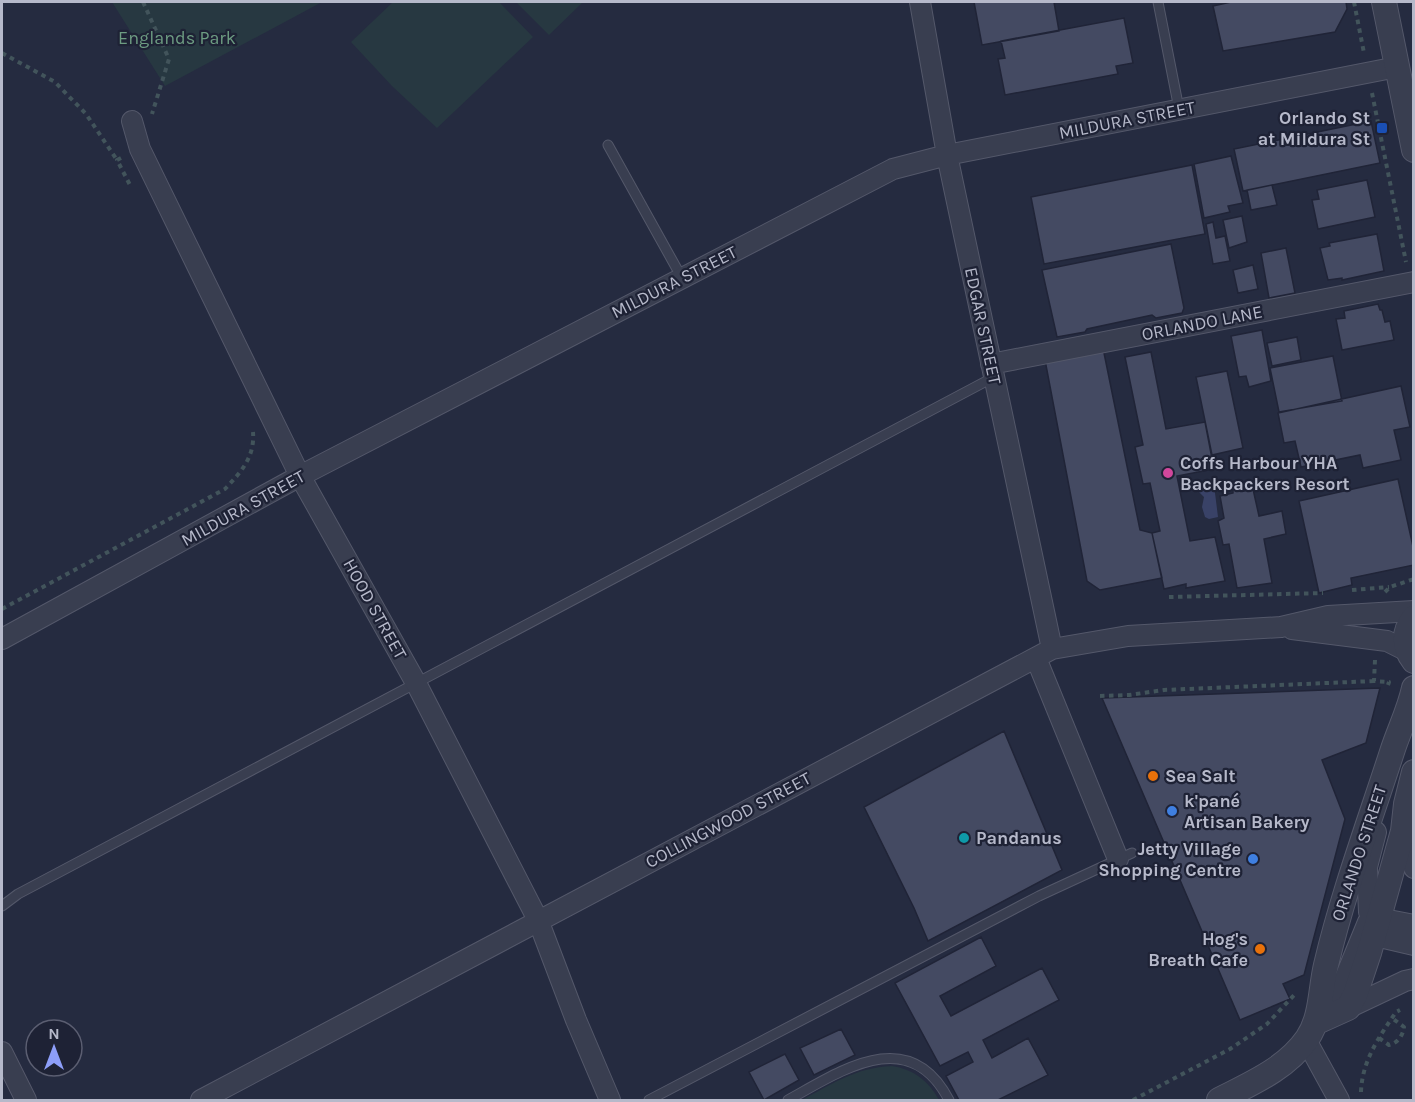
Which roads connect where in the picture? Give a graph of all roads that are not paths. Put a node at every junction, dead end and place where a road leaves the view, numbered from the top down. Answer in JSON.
{"nodes":[{"id":1,"x":920,"y":2,"type":"edge"},
{"id":2,"x":1158,"y":2,"type":"edge"},
{"id":3,"x":1384,"y":2,"type":"edge"},
{"id":4,"x":1397,"y":68,"type":"junction"},
{"id":5,"x":1179,"y":109,"type":"junction"},
{"id":6,"x":132,"y":121,"type":"dead end"},
{"id":7,"x":608,"y":145,"type":"dead end"},
{"id":8,"x":1413,"y":150,"type":"edge"},
{"id":9,"x":947,"y":155,"type":"junction"},
{"id":10,"x":682,"y":278,"type":"junction"},
{"id":11,"x":1412,"y":282,"type":"edge"},
{"id":12,"x":993,"y":371,"type":"junction"},
{"id":13,"x":300,"y":476,"type":"junction"},
{"id":14,"x":1413,"y":611,"type":"edge"},
{"id":15,"x":1413,"y":618,"type":"edge"},
{"id":16,"x":1281,"y":627,"type":"junction"},
{"id":17,"x":2,"y":639,"type":"edge"},
{"id":18,"x":1044,"y":654,"type":"junction"},
{"id":19,"x":1412,"y":660,"type":"edge"},
{"id":20,"x":416,"y":683,"type":"junction"},
{"id":21,"x":1413,"y":688,"type":"edge"},
{"id":22,"x":1389,"y":759,"type":"junction"},
{"id":23,"x":1413,"y":772,"type":"edge"},
{"id":24,"x":1403,"y":831,"type":"junction"},
{"id":25,"x":1125,"y":856,"type":"joint"},
{"id":26,"x":1413,"y":868,"type":"edge"},
{"id":27,"x":2,"y":906,"type":"edge"},
{"id":28,"x":538,"y":920,"type":"junction"},
{"id":29,"x":1376,"y":921,"type":"junction"},
{"id":30,"x":1413,"y":925,"type":"edge"},
{"id":31,"x":1413,"y":945,"type":"edge"},
{"id":32,"x":1413,"y":979,"type":"edge"},
{"id":33,"x":1348,"y":1008,"type":"junction"},
{"id":34,"x":1312,"y":1031,"type":"junction"},
{"id":35,"x":2,"y":1052,"type":"edge"},
{"id":36,"x":26,"y":1101,"type":"edge"},
{"id":37,"x":201,"y":1101,"type":"edge"},
{"id":38,"x":610,"y":1101,"type":"edge"},
{"id":39,"x":649,"y":1101,"type":"edge"},
{"id":40,"x":788,"y":1101,"type":"edge"},
{"id":41,"x":949,"y":1101,"type":"edge"},
{"id":42,"x":1219,"y":1101,"type":"edge"},
{"id":43,"x":1339,"y":1101,"type":"edge"}],
"edges":[{"from":1,"to":9,"type":"street","name":"EDGAR STREET"},
{"from":2,"to":5,"type":"lane"},
{"from":3,"to":4,"type":"street"},
{"from":4,"to":5,"type":"street","name":"MILDURA STREET"},
{"from":4,"to":8,"type":"street"},
{"from":5,"to":9,"type":"street","name":"MILDURA STREET"},
{"from":6,"to":13,"type":"street","name":"HOOD STREET"},
{"from":7,"to":10,"type":"lane"},
{"from":9,"to":10,"type":"street","name":"MILDURA STREET"},
{"from":9,"to":12,"type":"street","name":"EDGAR STREET"},
{"from":10,"to":13,"type":"street","name":"MILDURA STREET"},
{"from":11,"to":12,"type":"street","name":"ORLANDO LANE"},
{"from":12,"to":18,"type":"street","name":"EDGAR STREET"},
{"from":12,"to":20,"type":"lane"},
{"from":13,"to":17,"type":"street","name":"MILDURA STREET"},
{"from":13,"to":20,"type":"street","name":"HOOD STREET"},
{"from":14,"to":16,"type":"street","name":"COLLINGWOOD STREET"},
{"from":15,"to":19,"type":"street"},
{"from":16,"to":18,"type":"street","name":"COLLINGWOOD STREET"},
{"from":16,"to":19,"type":"street","name":"COLLINGWOOD STREET"},
{"from":18,"to":25,"type":"street","name":"EDGAR STREET"},
{"from":18,"to":28,"type":"street","name":"COLLINGWOOD STREET"},
{"from":20,"to":27,"type":"lane"},
{"from":20,"to":28,"type":"street","name":"HOOD STREET"},
{"from":21,"to":22,"type":"street","name":"ORLANDO STREET"},
{"from":22,"to":29,"type":"street"},
{"from":22,"to":34,"type":"street","name":"ORLANDO STREET"},
{"from":23,"to":24,"type":"street","name":"ORLANDO STREET"},
{"from":24,"to":26,"type":"street"},
{"from":24,"to":29,"type":"street","name":"ORLANDO STREET"},
{"from":25,"to":39,"type":"lane"},
{"from":28,"to":37,"type":"street","name":"COLLINGWOOD STREET"},
{"from":28,"to":38,"type":"street","name":"HOOD STREET"},
{"from":29,"to":30,"type":"street"},
{"from":29,"to":31,"type":"street"},
{"from":29,"to":33,"type":"street","name":"ORLANDO STREET"},
{"from":29,"to":34,"type":"street"},
{"from":32,"to":33,"type":"street"},
{"from":33,"to":34,"type":"street"},
{"from":34,"to":42,"type":"street"},
{"from":34,"to":43,"type":"street"},
{"from":35,"to":36,"type":"street"},
{"from":40,"to":41,"type":"lane"}]}
